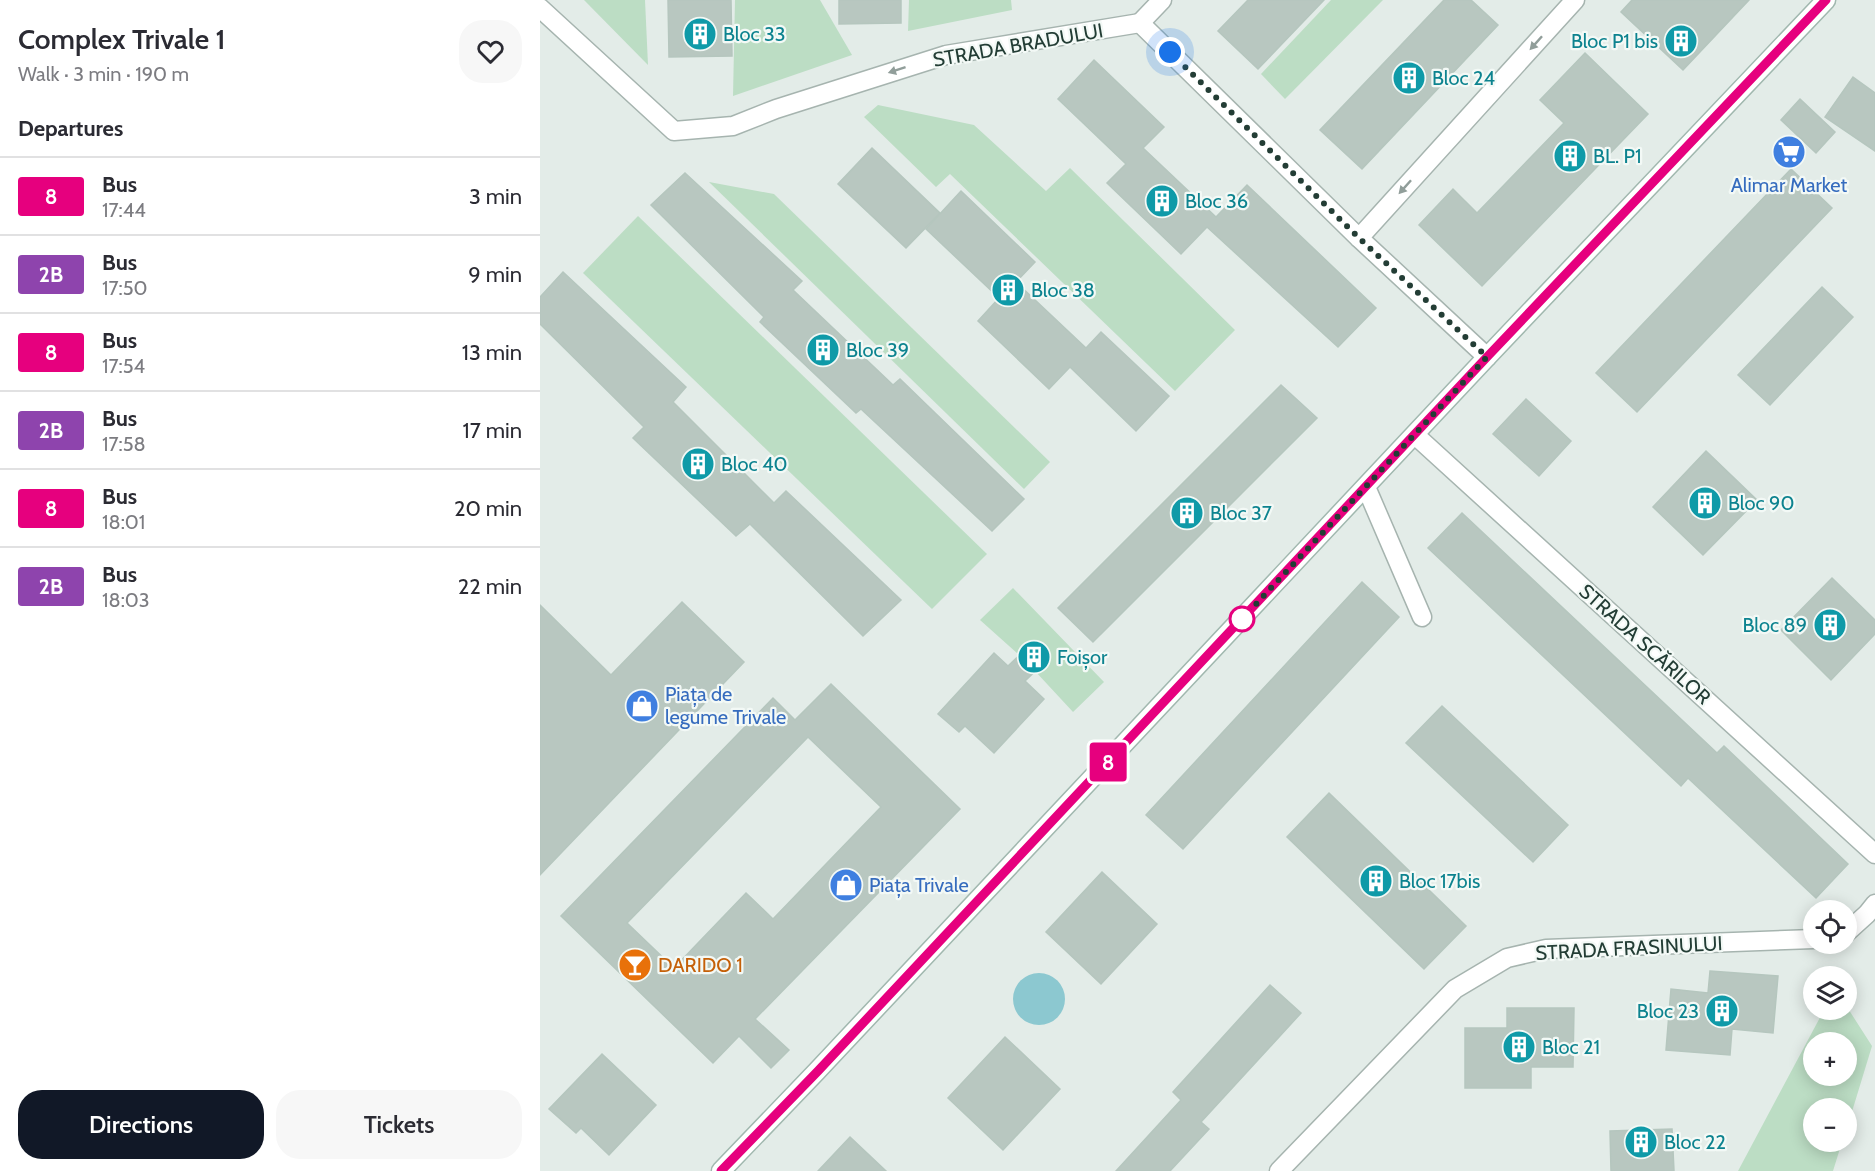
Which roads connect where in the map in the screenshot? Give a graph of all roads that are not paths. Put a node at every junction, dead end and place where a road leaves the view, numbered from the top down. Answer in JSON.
{"nodes":[{"id":1,"x":1162,"y":0,"type":"edge"},
{"id":2,"x":1575,"y":0,"type":"edge"},
{"id":3,"x":1826,"y":0,"type":"edge"},
{"id":4,"x":540,"y":8,"type":"edge"},
{"id":5,"x":1140,"y":23,"type":"junction"},
{"id":6,"x":1359,"y":238,"type":"junction"},
{"id":7,"x":1487,"y":357,"type":"junction"},
{"id":8,"x":1415,"y":435,"type":"junction"},
{"id":9,"x":1365,"y":487,"type":"junction"},
{"id":10,"x":1422,"y":617,"type":"dead end"},
{"id":11,"x":1875,"y":854,"type":"edge"},
{"id":12,"x":1875,"y":904,"type":"edge"},
{"id":13,"x":1857,"y":924,"type":"edge"},
{"id":14,"x":1803,"y":939,"type":"edge"},
{"id":15,"x":721,"y":1171,"type":"edge"},
{"id":16,"x":1279,"y":1171,"type":"edge"}],
"edges":[{"from":1,"to":5,"type":"street"},
{"from":2,"to":6,"type":"street","one_way":true},
{"from":3,"to":7,"type":"street"},
{"from":5,"to":4,"type":"street","name":"STRADA BRADULUI","one_way":true},
{"from":5,"to":6,"type":"street"},
{"from":6,"to":7,"type":"street"},
{"from":7,"to":8,"type":"street"},
{"from":8,"to":9,"type":"street"},
{"from":8,"to":11,"type":"street","name":"STRADA SCĂRILOR"},
{"from":9,"to":10,"type":"street"},
{"from":9,"to":15,"type":"street"},
{"from":12,"to":13,"type":"street"},
{"from":14,"to":16,"type":"street","name":"STRADA FRASINULUI"}]}
